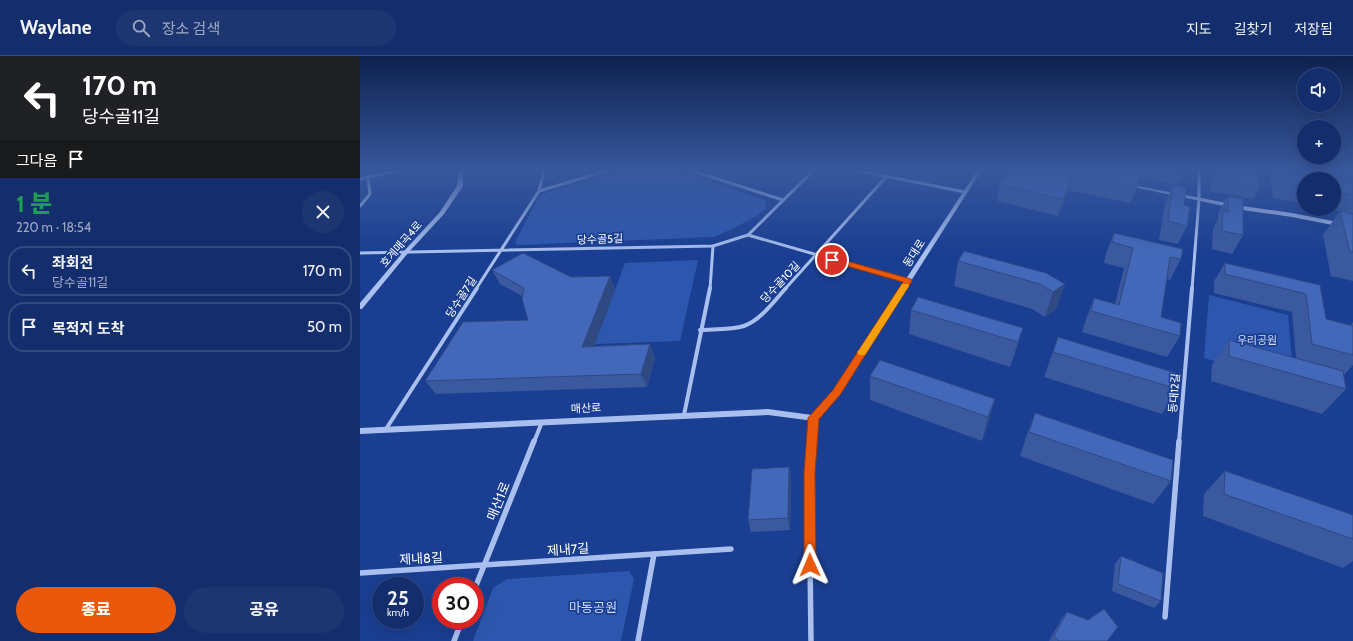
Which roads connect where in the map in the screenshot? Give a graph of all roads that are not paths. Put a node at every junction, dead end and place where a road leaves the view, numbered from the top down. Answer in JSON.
{"nodes":[{"id":1,"x":369,"y":198,"type":"edge"},
{"id":2,"x":452,"y":198,"type":"edge"},
{"id":3,"x":534,"y":198,"type":"edge"},
{"id":4,"x":778,"y":198,"type":"edge"},
{"id":5,"x":867,"y":198,"type":"edge"},
{"id":6,"x":961,"y":198,"type":"edge"},
{"id":7,"x":1196,"y":198,"type":"edge"},
{"id":8,"x":1199,"y":199,"type":"junction"},
{"id":9,"x":783,"y":200,"type":"joint"},
{"id":10,"x":360,"y":206,"type":"edge"},
{"id":11,"x":1353,"y":227,"type":"edge"},
{"id":12,"x":748,"y":235,"type":"junction"},
{"id":13,"x":713,"y":246,"type":"junction"},
{"id":14,"x":501,"y":251,"type":"junction"},
{"id":15,"x":406,"y":252,"type":"junction"},
{"id":16,"x":360,"y":253,"type":"edge"},
{"id":17,"x":816,"y":255,"type":"junction"},
{"id":18,"x":908,"y":281,"type":"junction"},
{"id":19,"x":360,"y":307,"type":"edge"},
{"id":20,"x":700,"y":330,"type":"junction"},
{"id":21,"x":684,"y":415,"type":"junction"},
{"id":22,"x":814,"y":418,"type":"junction"},
{"id":23,"x":542,"y":422,"type":"junction"},
{"id":24,"x":386,"y":429,"type":"junction"},
{"id":25,"x":360,"y":431,"type":"edge"},
{"id":26,"x":731,"y":549,"type":"dead end"},
{"id":27,"x":654,"y":554,"type":"junction"},
{"id":28,"x":484,"y":566,"type":"junction"},
{"id":29,"x":360,"y":573,"type":"edge"},
{"id":30,"x":480,"y":577,"type":"edge"},
{"id":31,"x":1165,"y":617,"type":"dead end"},
{"id":32,"x":459,"y":629,"type":"edge"},
{"id":33,"x":454,"y":641,"type":"edge"},
{"id":34,"x":638,"y":641,"type":"edge"},
{"id":35,"x":811,"y":641,"type":"edge"}],
"edges":[{"from":1,"to":10,"type":"street"},
{"from":2,"to":15,"type":"street","name":"호계매곡4로"},
{"from":3,"to":14,"type":"street","name":"당수골7길"},
{"from":4,"to":9,"type":"street"},
{"from":5,"to":17,"type":"street","name":"당수골10길"},
{"from":6,"to":18,"type":"street","name":"동대로"},
{"from":7,"to":8,"type":"street"},
{"from":8,"to":11,"type":"street"},
{"from":8,"to":31,"type":"street","name":"동대12길"},
{"from":9,"to":12,"type":"street","name":"당수골5길"},
{"from":12,"to":13,"type":"street","name":"당수골5길"},
{"from":12,"to":17,"type":"street"},
{"from":13,"to":14,"type":"street","name":"당수골5길"},
{"from":13,"to":20,"type":"street"},
{"from":14,"to":15,"type":"street","name":"당수골5길"},
{"from":14,"to":24,"type":"street","name":"당수골7길"},
{"from":15,"to":16,"type":"street","name":"당수골5길"},
{"from":15,"to":19,"type":"street","name":"호계매곡4로"},
{"from":17,"to":18,"type":"street"},
{"from":17,"to":20,"type":"street","name":"당수골10길"},
{"from":18,"to":22,"type":"street","name":"동대로"},
{"from":20,"to":21,"type":"street"},
{"from":21,"to":22,"type":"street","name":"매산로"},
{"from":21,"to":23,"type":"street","name":"매산로"},
{"from":22,"to":35,"type":"street"},
{"from":23,"to":24,"type":"street","name":"매산로"},
{"from":23,"to":28,"type":"street","name":"매산1로"},
{"from":24,"to":25,"type":"street","name":"매산로"},
{"from":26,"to":27,"type":"street","name":"제내7길"},
{"from":27,"to":28,"type":"street","name":"제내7길"},
{"from":27,"to":34,"type":"street"},
{"from":28,"to":29,"type":"street","name":"제내8길"},
{"from":28,"to":30,"type":"street","name":"매산1로"},
{"from":32,"to":33,"type":"street"}]}
